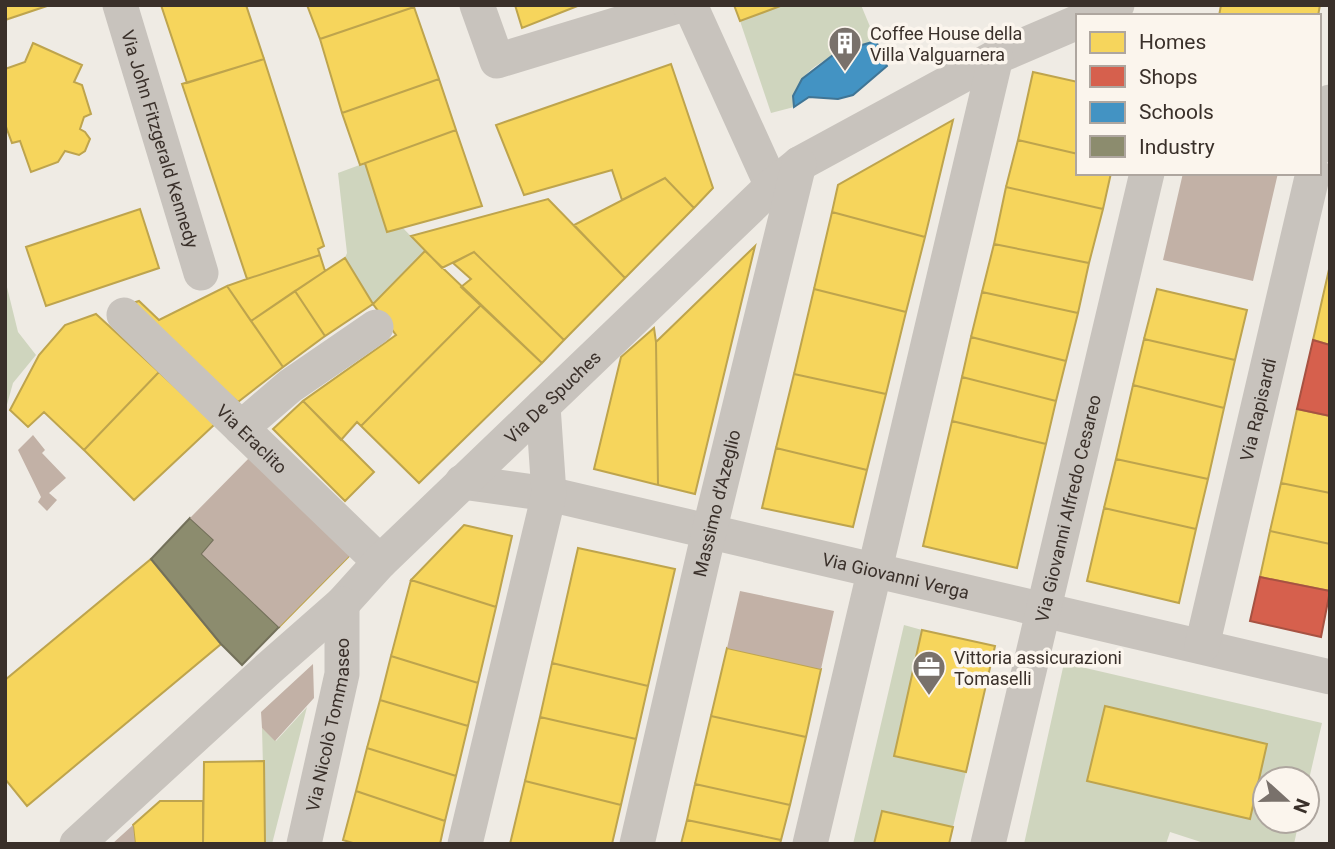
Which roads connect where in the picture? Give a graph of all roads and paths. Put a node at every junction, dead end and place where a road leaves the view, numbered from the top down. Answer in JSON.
{"nodes":[{"id":1,"x":120,"y":5,"type":"edge"},
{"id":2,"x":477,"y":5,"type":"edge"},
{"id":3,"x":681,"y":5,"type":"edge"},
{"id":4,"x":690,"y":5,"type":"edge"},
{"id":5,"x":1117,"y":5,"type":"edge"},
{"id":6,"x":1097,"y":14,"type":"edge"},
{"id":7,"x":1076,"y":23,"type":"edge"},
{"id":8,"x":996,"y":57,"type":"junction"},
{"id":9,"x":1330,"y":102,"type":"edge"},
{"id":10,"x":1321,"y":139,"type":"edge"},
{"id":11,"x":799,"y":164,"type":"junction"},
{"id":12,"x":1147,"y":175,"type":"edge"},
{"id":13,"x":1313,"y":175,"type":"edge"},
{"id":14,"x":772,"y":186,"type":"junction"},
{"id":15,"x":201,"y":273,"type":"dead end"},
{"id":16,"x":124,"y":315,"type":"dead end"},
{"id":17,"x":376,"y":327,"type":"dead end"},
{"id":18,"x":542,"y":406,"type":"junction"},
{"id":19,"x":241,"y":428,"type":"junction"},
{"id":20,"x":463,"y":482,"type":"junction"},
{"id":21,"x":549,"y":494,"type":"junction"},
{"id":22,"x":709,"y":532,"type":"junction"},
{"id":23,"x":380,"y":562,"type":"junction"},
{"id":24,"x":873,"y":570,"type":"junction"},
{"id":25,"x":342,"y":604,"type":"junction"},
{"id":26,"x":1042,"y":609,"type":"junction"},
{"id":27,"x":1202,"y":646,"type":"junction"},
{"id":28,"x":1330,"y":677,"type":"edge"},
{"id":29,"x":77,"y":844,"type":"edge"},
{"id":30,"x":304,"y":844,"type":"edge"},
{"id":31,"x":465,"y":844,"type":"edge"},
{"id":32,"x":637,"y":844,"type":"edge"},
{"id":33,"x":810,"y":844,"type":"edge"},
{"id":34,"x":988,"y":844,"type":"edge"}],
"edges":[{"from":1,"to":15,"type":"street","name":"Via John Fitzgerald Kennedy"},
{"from":2,"to":3,"type":"street"},
{"from":4,"to":14,"type":"street"},
{"from":5,"to":6,"type":"street"},
{"from":7,"to":8,"type":"street","name":"Via De Spuches"},
{"from":8,"to":11,"type":"street","name":"Via De Spuches"},
{"from":8,"to":24,"type":"street"},
{"from":9,"to":10,"type":"street"},
{"from":11,"to":14,"type":"street","name":"Via De Spuches"},
{"from":11,"to":22,"type":"street","name":"Massimo d'Azeglio"},
{"from":12,"to":26,"type":"street","name":"Via Giovanni Alfredo Cesareo"},
{"from":13,"to":27,"type":"street","name":"Via Rapisardi"},
{"from":14,"to":18,"type":"street","name":"Via De Spuches"},
{"from":16,"to":19,"type":"street","name":"Via Eraclito"},
{"from":17,"to":19,"type":"street"},
{"from":18,"to":20,"type":"street","name":"Via De Spuches"},
{"from":18,"to":21,"type":"street"},
{"from":19,"to":23,"type":"street","name":"Via Eraclito"},
{"from":20,"to":21,"type":"street","name":"Via Giovanni Verga"},
{"from":20,"to":23,"type":"street","name":"Via De Spuches"},
{"from":21,"to":22,"type":"street","name":"Via Giovanni Verga"},
{"from":21,"to":31,"type":"street"},
{"from":22,"to":24,"type":"street","name":"Via Giovanni Verga"},
{"from":22,"to":32,"type":"street","name":"Massimo d'Azeglio"},
{"from":23,"to":25,"type":"street","name":"Via De Spuches"},
{"from":24,"to":26,"type":"street","name":"Via Giovanni Verga"},
{"from":24,"to":33,"type":"street"},
{"from":25,"to":29,"type":"street","name":"Via De Spuches"},
{"from":25,"to":30,"type":"street","name":"Via Nicolò Tommaseo"},
{"from":26,"to":27,"type":"street","name":"Via Giovanni Verga"},
{"from":26,"to":34,"type":"street","name":"Via Giovanni Alfredo Cesareo"},
{"from":27,"to":28,"type":"street","name":"Via Giovanni Verga"}]}
